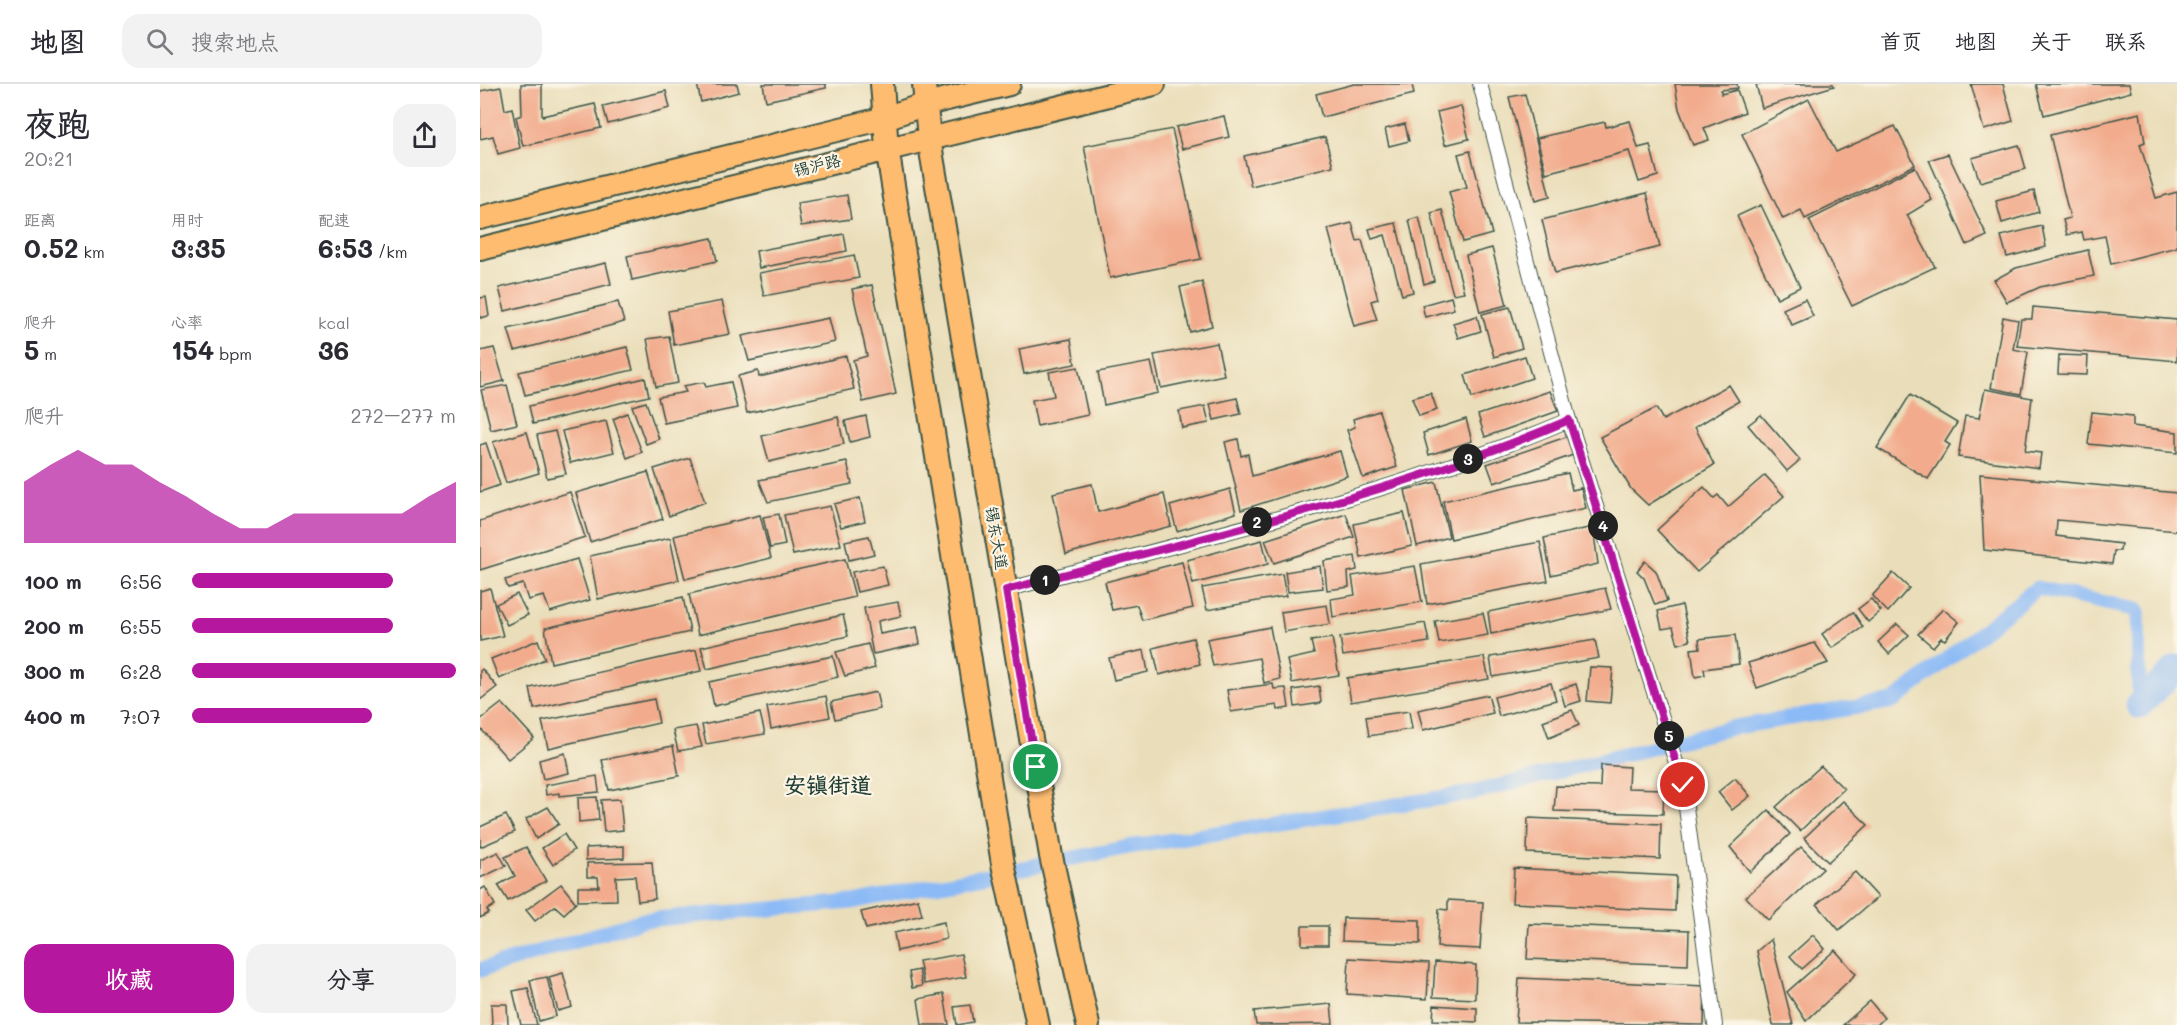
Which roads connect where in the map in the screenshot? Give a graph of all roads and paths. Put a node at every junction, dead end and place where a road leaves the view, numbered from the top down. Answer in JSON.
{"nodes":[{"id":1,"x":882,"y":84,"type":"edge"},
{"id":2,"x":1009,"y":84,"type":"edge"},
{"id":3,"x":1154,"y":84,"type":"edge"},
{"id":4,"x":1480,"y":84,"type":"edge"},
{"id":5,"x":925,"y":94,"type":"edge"},
{"id":6,"x":885,"y":118,"type":"junction"},
{"id":7,"x":929,"y":139,"type":"junction"},
{"id":8,"x":887,"y":148,"type":"junction"},
{"id":9,"x":480,"y":218,"type":"edge"},
{"id":10,"x":480,"y":249,"type":"edge"},
{"id":11,"x":1569,"y":420,"type":"junction"},
{"id":12,"x":1006,"y":590,"type":"junction"},
{"id":13,"x":1038,"y":1025,"type":"edge"},
{"id":14,"x":1088,"y":1025,"type":"edge"},
{"id":15,"x":1715,"y":1025,"type":"edge"}],
"edges":[{"from":1,"to":6,"type":"main road"},
{"from":2,"to":5,"type":"main road","name":"锡沪路"},
{"from":3,"to":7,"type":"main road","name":"锡沪路"},
{"from":4,"to":11,"type":"street"},
{"from":5,"to":6,"type":"main road","name":"锡沪路"},
{"from":5,"to":7,"type":"main road","name":"锡东大道"},
{"from":6,"to":8,"type":"main road"},
{"from":6,"to":9,"type":"main road","name":"锡沪路"},
{"from":7,"to":8,"type":"main road","name":"锡沪路"},
{"from":7,"to":12,"type":"main road","name":"锡东大道"},
{"from":8,"to":10,"type":"main road","name":"锡沪路"},
{"from":8,"to":13,"type":"main road"},
{"from":11,"to":12,"type":"street"},
{"from":11,"to":15,"type":"street"},
{"from":12,"to":14,"type":"main road","name":"锡东大道"}]}
